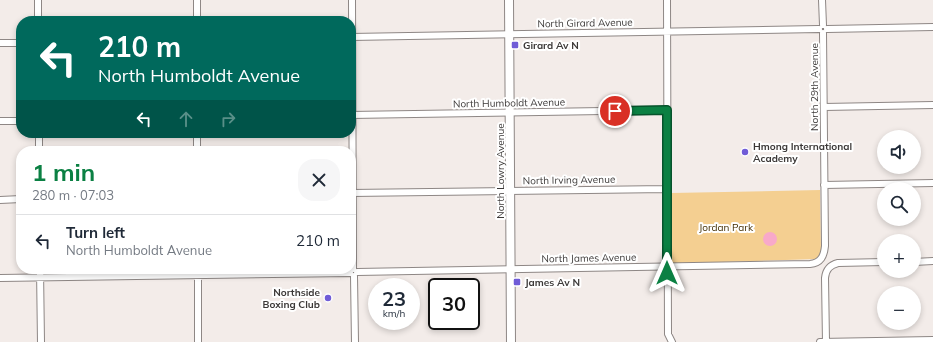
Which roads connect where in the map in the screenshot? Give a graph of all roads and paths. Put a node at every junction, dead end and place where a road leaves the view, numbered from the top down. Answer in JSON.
{"nodes":[{"id":1,"x":38,"y":0,"type":"edge"},
{"id":2,"x":197,"y":0,"type":"edge"},
{"id":3,"x":352,"y":0,"type":"edge"},
{"id":4,"x":509,"y":0,"type":"edge"},
{"id":5,"x":667,"y":0,"type":"edge"},
{"id":6,"x":822,"y":0,"type":"edge"},
{"id":7,"x":38,"y":16,"type":"edge"},
{"id":8,"x":197,"y":16,"type":"edge"},
{"id":9,"x":352,"y":16,"type":"edge"},
{"id":10,"x":933,"y":27,"type":"edge"},
{"id":11,"x":823,"y":29,"type":"junction"},
{"id":12,"x":667,"y":32,"type":"junction"},
{"id":13,"x":510,"y":35,"type":"junction"},
{"id":14,"x":356,"y":37,"type":"edge"},
{"id":15,"x":0,"y":43,"type":"edge"},
{"id":16,"x":16,"y":43,"type":"edge"},
{"id":17,"x":933,"y":105,"type":"edge"},
{"id":18,"x":824,"y":107,"type":"junction"},
{"id":19,"x":667,"y":110,"type":"junction"},
{"id":20,"x":510,"y":113,"type":"junction"},
{"id":21,"x":356,"y":115,"type":"edge"},
{"id":22,"x":0,"y":121,"type":"edge"},
{"id":23,"x":16,"y":121,"type":"edge"},
{"id":24,"x":933,"y":183,"type":"edge"},
{"id":25,"x":824,"y":185,"type":"junction"},
{"id":26,"x":667,"y":189,"type":"junction"},
{"id":27,"x":510,"y":191,"type":"junction"},
{"id":28,"x":356,"y":193,"type":"edge"},
{"id":29,"x":16,"y":199,"type":"edge"},
{"id":30,"x":0,"y":200,"type":"edge"},
{"id":31,"x":821,"y":260,"type":"joint"},
{"id":32,"x":877,"y":262,"type":"edge"},
{"id":33,"x":921,"y":262,"type":"edge"},
{"id":34,"x":933,"y":262,"type":"edge"},
{"id":35,"x":667,"y":267,"type":"junction"},
{"id":36,"x":511,"y":270,"type":"junction"},
{"id":37,"x":356,"y":272,"type":"edge"},
{"id":38,"x":135,"y":274,"type":"edge"},
{"id":39,"x":198,"y":274,"type":"edge"},
{"id":40,"x":353,"y":274,"type":"edge"},
{"id":41,"x":40,"y":277,"type":"junction"},
{"id":42,"x":0,"y":278,"type":"edge"},
{"id":43,"x":933,"y":340,"type":"edge"},
{"id":44,"x":40,"y":342,"type":"edge"},
{"id":45,"x":198,"y":342,"type":"edge"},
{"id":46,"x":354,"y":342,"type":"edge"},
{"id":47,"x":511,"y":342,"type":"edge"},
{"id":48,"x":672,"y":342,"type":"edge"},
{"id":49,"x":820,"y":342,"type":"edge"},
{"id":50,"x":826,"y":342,"type":"edge"}],
"edges":[{"from":1,"to":7,"type":"street"},
{"from":2,"to":8,"type":"street"},
{"from":3,"to":9,"type":"street"},
{"from":4,"to":13,"type":"main road","name":"North Lowry Avenue"},
{"from":5,"to":12,"type":"street"},
{"from":6,"to":11,"type":"street","name":"North 29th Avenue"},
{"from":10,"to":11,"type":"street","name":"North Girard Avenue"},
{"from":11,"to":12,"type":"street","name":"North Girard Avenue"},
{"from":11,"to":18,"type":"street","name":"North 29th Avenue"},
{"from":12,"to":13,"type":"street","name":"North Girard Avenue"},
{"from":12,"to":19,"type":"street"},
{"from":13,"to":14,"type":"street","name":"North Girard Avenue"},
{"from":13,"to":20,"type":"main road","name":"North Lowry Avenue"},
{"from":15,"to":16,"type":"street"},
{"from":17,"to":18,"type":"street"},
{"from":18,"to":25,"type":"street","name":"North 29th Avenue"},
{"from":19,"to":20,"type":"street","name":"North Humboldt Avenue"},
{"from":19,"to":26,"type":"street"},
{"from":20,"to":21,"type":"street","name":"North Humboldt Avenue"},
{"from":20,"to":27,"type":"main road","name":"North Lowry Avenue"},
{"from":22,"to":23,"type":"street"},
{"from":24,"to":25,"type":"street"},
{"from":25,"to":31,"type":"street","name":"North 29th Avenue"},
{"from":26,"to":27,"type":"street","name":"North Irving Avenue"},
{"from":26,"to":35,"type":"street"},
{"from":27,"to":28,"type":"street","name":"North Irving Avenue"},
{"from":27,"to":36,"type":"main road","name":"North Lowry Avenue"},
{"from":29,"to":30,"type":"street"},
{"from":31,"to":35,"type":"street","name":"North James Avenue"},
{"from":32,"to":50,"type":"street"},
{"from":33,"to":34,"type":"street"},
{"from":35,"to":36,"type":"street","name":"North James Avenue"},
{"from":35,"to":48,"type":"street"},
{"from":36,"to":37,"type":"street","name":"North James Avenue"},
{"from":36,"to":47,"type":"main road","name":"North Lowry Avenue"},
{"from":38,"to":41,"type":"street","name":"North James Avenue"},
{"from":39,"to":45,"type":"street"},
{"from":40,"to":46,"type":"street"},
{"from":41,"to":42,"type":"street","name":"North James Avenue"},
{"from":41,"to":44,"type":"street"},
{"from":43,"to":50,"type":"street"},
{"from":49,"to":50,"type":"street"}]}
